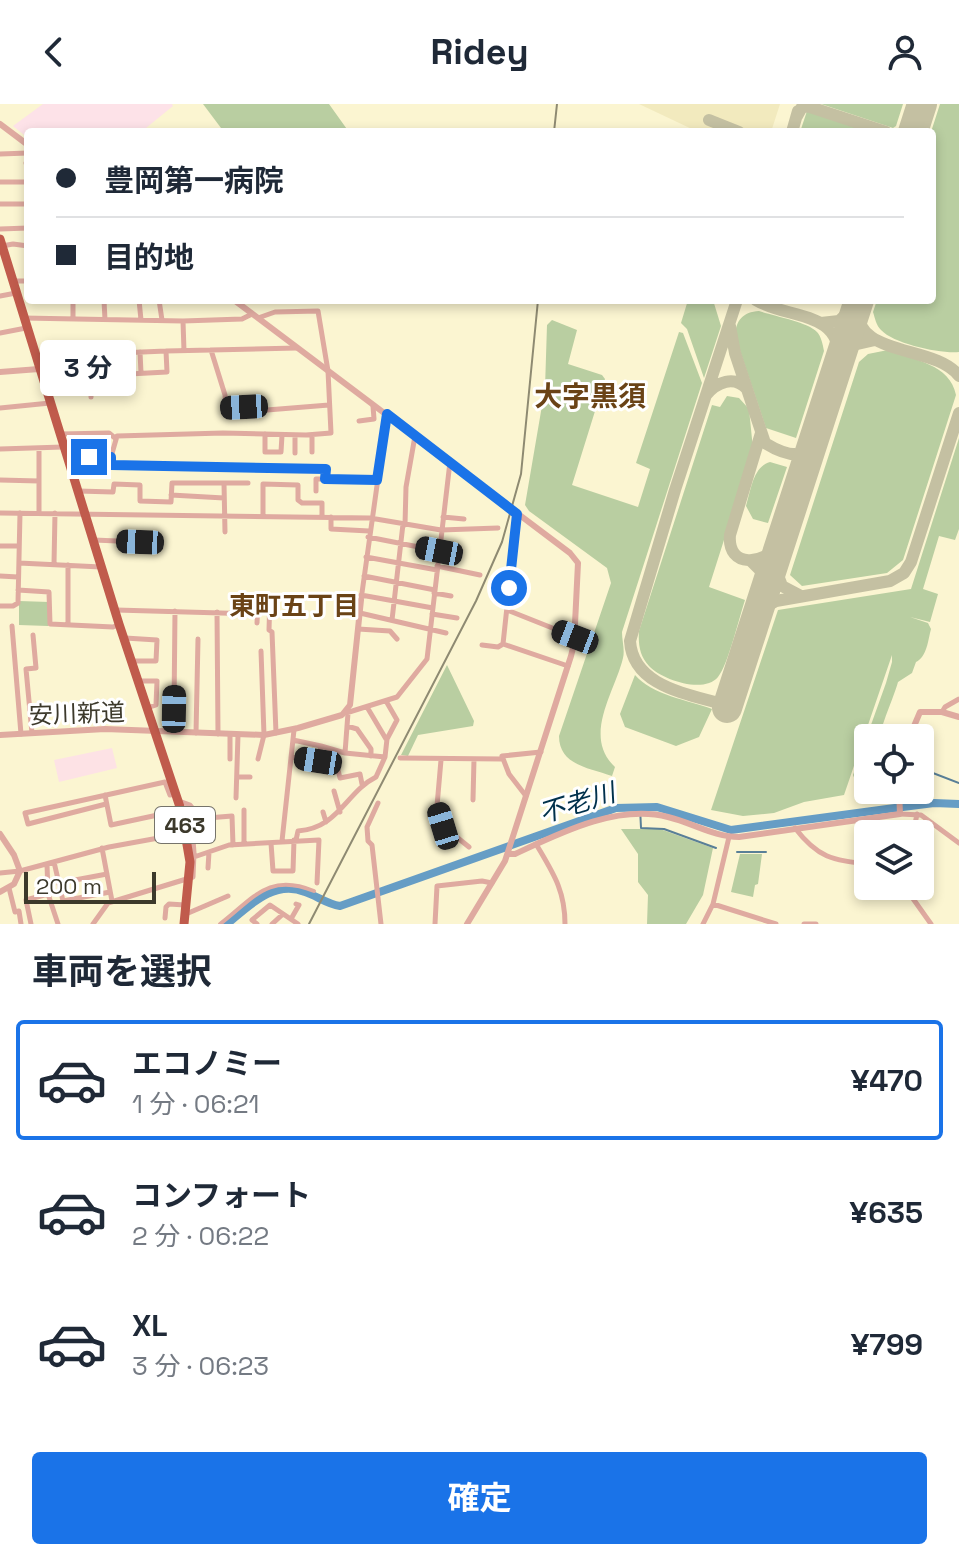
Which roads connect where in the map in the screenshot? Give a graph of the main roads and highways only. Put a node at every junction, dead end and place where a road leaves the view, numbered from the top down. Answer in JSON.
{"nodes":[{"id":1,"x":2,"y":250,"type":"edge"},
{"id":2,"x":185,"y":914,"type":"edge"}],
"edges":[{"from":1,"to":2,"type":"highway","number":"463"}]}
